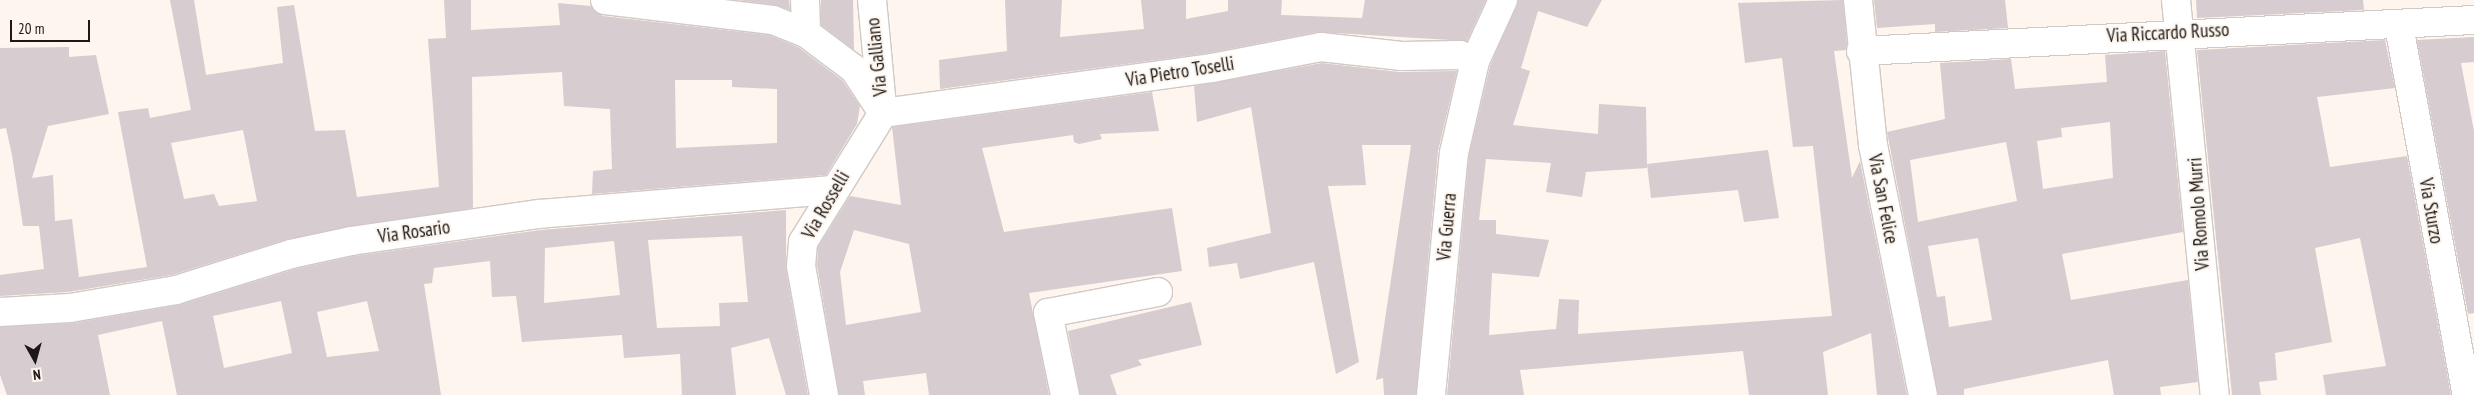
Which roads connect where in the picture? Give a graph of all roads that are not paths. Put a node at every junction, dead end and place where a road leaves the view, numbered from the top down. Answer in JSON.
{"nodes":[{"id":1,"x":605,"y":0,"type":"edge"},
{"id":2,"x":805,"y":0,"type":"edge"},
{"id":3,"x":872,"y":0,"type":"edge"},
{"id":4,"x":1503,"y":0,"type":"edge"},
{"id":5,"x":1858,"y":0,"type":"edge"},
{"id":6,"x":2176,"y":0,"type":"edge"},
{"id":7,"x":2474,"y":20,"type":"edge"},
{"id":8,"x":2399,"y":26,"type":"junction"},
{"id":9,"x":806,"y":33,"type":"junction"},
{"id":10,"x":2178,"y":33,"type":"junction"},
{"id":11,"x":1861,"y":51,"type":"junction"},
{"id":12,"x":1476,"y":61,"type":"junction"},
{"id":13,"x":883,"y":113,"type":"junction"},
{"id":14,"x":834,"y":190,"type":"junction"},
{"id":15,"x":1158,"y":292,"type":"dead end"},
{"id":16,"x":0,"y":312,"type":"edge"},
{"id":17,"x":824,"y":395,"type":"edge"},
{"id":18,"x":1065,"y":395,"type":"edge"},
{"id":19,"x":1431,"y":395,"type":"edge"},
{"id":20,"x":1923,"y":395,"type":"edge"},
{"id":21,"x":2216,"y":395,"type":"edge"},
{"id":22,"x":2467,"y":395,"type":"edge"}],
"edges":[{"from":1,"to":9,"type":"street"},
{"from":2,"to":9,"type":"street"},
{"from":3,"to":13,"type":"street","name":"Via Galliano"},
{"from":4,"to":12,"type":"street","name":"Via Guerra"},
{"from":5,"to":11,"type":"street","name":"Via San Felice"},
{"from":6,"to":10,"type":"street","name":"Via Romolo Murri"},
{"from":7,"to":8,"type":"street","name":"Via Riccardo Russo"},
{"from":8,"to":10,"type":"street","name":"Via Riccardo Russo"},
{"from":8,"to":22,"type":"street","name":"Via Sturzo"},
{"from":9,"to":13,"type":"street"},
{"from":10,"to":11,"type":"street","name":"Via Riccardo Russo"},
{"from":10,"to":21,"type":"street","name":"Via Romolo Murri"},
{"from":11,"to":20,"type":"street","name":"Via San Felice"},
{"from":12,"to":13,"type":"street","name":"Via Pietro Toselli"},
{"from":12,"to":19,"type":"street","name":"Via Guerra"},
{"from":13,"to":14,"type":"street","name":"Via Rosselli"},
{"from":14,"to":16,"type":"street","name":"Via Rosario"},
{"from":14,"to":17,"type":"street","name":"Via Rosselli"},
{"from":15,"to":18,"type":"street"}]}
